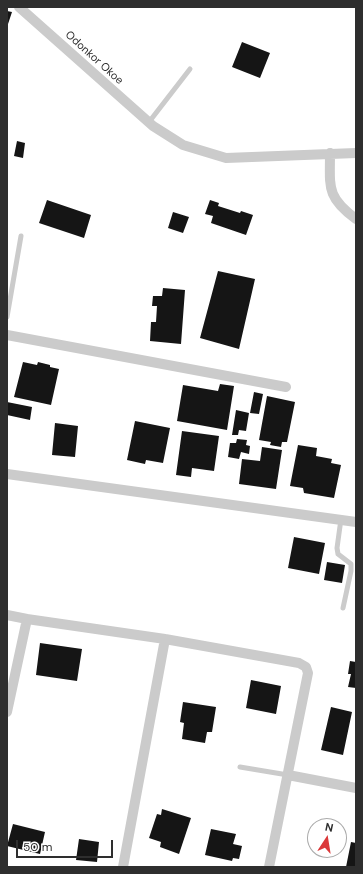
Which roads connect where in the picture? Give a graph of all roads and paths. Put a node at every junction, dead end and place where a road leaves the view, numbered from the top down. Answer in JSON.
{"nodes":[{"id":1,"x":19,"y":7,"type":"edge"},
{"id":2,"x":190,"y":69,"type":"dead end"},
{"id":3,"x":151,"y":124,"type":"junction"},
{"id":4,"x":356,"y":153,"type":"edge"},
{"id":5,"x":330,"y":154,"type":"junction"},
{"id":6,"x":356,"y":219,"type":"edge"},
{"id":7,"x":21,"y":236,"type":"dead end"},
{"id":8,"x":7,"y":317,"type":"edge"},
{"id":9,"x":7,"y":335,"type":"edge"},
{"id":10,"x":286,"y":387,"type":"dead end"},
{"id":11,"x":7,"y":474,"type":"edge"},
{"id":12,"x":340,"y":519,"type":"junction"},
{"id":13,"x":356,"y":522,"type":"edge"},
{"id":14,"x":343,"y":608,"type":"dead end"},
{"id":15,"x":7,"y":615,"type":"edge"},
{"id":16,"x":27,"y":619,"type":"junction"},
{"id":17,"x":165,"y":639,"type":"junction"},
{"id":18,"x":7,"y":712,"type":"edge"},
{"id":19,"x":240,"y":767,"type":"dead end"},
{"id":20,"x":288,"y":775,"type":"junction"},
{"id":21,"x":356,"y":788,"type":"edge"},
{"id":22,"x":123,"y":867,"type":"edge"},
{"id":23,"x":269,"y":867,"type":"edge"}],
"edges":[{"from":1,"to":3,"type":"street","name":"Odonkor Okoe"},
{"from":2,"to":3,"type":"lane"},
{"from":3,"to":5,"type":"street","name":"Odonkor Okoe"},
{"from":4,"to":5,"type":"street","name":"Odonkor Okoe"},
{"from":5,"to":6,"type":"street"},
{"from":7,"to":8,"type":"lane"},
{"from":9,"to":10,"type":"street"},
{"from":11,"to":12,"type":"street"},
{"from":12,"to":13,"type":"street"},
{"from":12,"to":14,"type":"lane"},
{"from":15,"to":16,"type":"street"},
{"from":16,"to":17,"type":"street"},
{"from":16,"to":18,"type":"street"},
{"from":17,"to":20,"type":"street"},
{"from":17,"to":22,"type":"street"},
{"from":19,"to":20,"type":"lane"},
{"from":20,"to":21,"type":"street"},
{"from":20,"to":23,"type":"street"}]}
